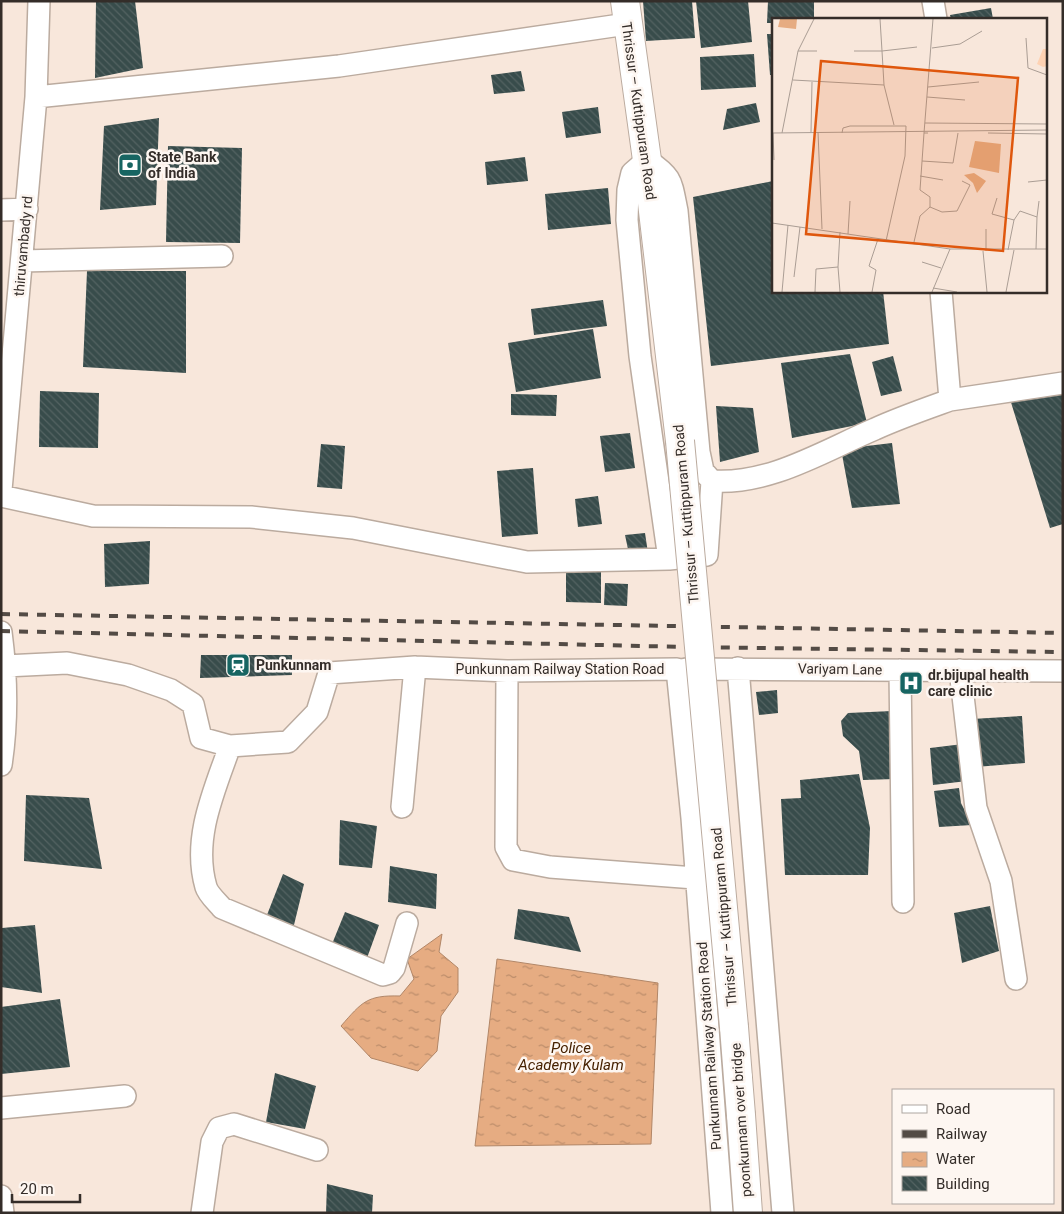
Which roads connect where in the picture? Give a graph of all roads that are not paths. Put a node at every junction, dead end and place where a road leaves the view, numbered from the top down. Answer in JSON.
{"nodes":[{"id":1,"x":39,"y":1,"type":"edge"},
{"id":2,"x":933,"y":1,"type":"edge"},
{"id":3,"x":626,"y":12,"type":"edge"},
{"id":4,"x":936,"y":18,"type":"edge"},
{"id":5,"x":36,"y":97,"type":"junction"},
{"id":6,"x":647,"y":160,"type":"junction"},
{"id":7,"x":1,"y":210,"type":"edge"},
{"id":8,"x":27,"y":210,"type":"junction"},
{"id":9,"x":222,"y":256,"type":"dead end"},
{"id":10,"x":22,"y":261,"type":"junction"},
{"id":11,"x":941,"y":292,"type":"edge"},
{"id":12,"x":1063,"y":383,"type":"edge"},
{"id":13,"x":950,"y":400,"type":"junction"},
{"id":14,"x":3,"y":445,"type":"edge"},
{"id":15,"x":712,"y":481,"type":"junction"},
{"id":16,"x":1,"y":490,"type":"edge"},
{"id":17,"x":1,"y":496,"type":"edge"},
{"id":18,"x":669,"y":559,"type":"junction"},
{"id":19,"x":1,"y":632,"type":"edge"},
{"id":20,"x":5,"y":666,"type":"junction"},
{"id":21,"x":415,"y":667,"type":"junction"},
{"id":22,"x":738,"y":668,"type":"junction"},
{"id":23,"x":677,"y":669,"type":"junction"},
{"id":24,"x":900,"y":670,"type":"junction"},
{"id":25,"x":960,"y":670,"type":"junction"},
{"id":26,"x":1063,"y":671,"type":"edge"},
{"id":27,"x":507,"y":672,"type":"junction"},
{"id":28,"x":230,"y":746,"type":"junction"},
{"id":29,"x":1,"y":765,"type":"edge"},
{"id":30,"x":402,"y":807,"type":"dead end"},
{"id":31,"x":696,"y":878,"type":"junction"},
{"id":32,"x":903,"y":902,"type":"dead end"},
{"id":33,"x":407,"y":923,"type":"dead end"},
{"id":34,"x":1016,"y":979,"type":"dead end"},
{"id":35,"x":734,"y":1028,"type":"joint"},
{"id":36,"x":774,"y":1094,"type":"junction"},
{"id":37,"x":125,"y":1096,"type":"dead end"},
{"id":38,"x":712,"y":1099,"type":"junction"},
{"id":39,"x":1,"y":1108,"type":"edge"},
{"id":40,"x":317,"y":1150,"type":"dead end"},
{"id":41,"x":1,"y":1196,"type":"edge"},
{"id":42,"x":3,"y":1213,"type":"edge"},
{"id":43,"x":202,"y":1213,"type":"edge"},
{"id":44,"x":722,"y":1213,"type":"edge"},
{"id":45,"x":748,"y":1213,"type":"edge"},
{"id":46,"x":784,"y":1213,"type":"edge"}],
"edges":[{"from":1,"to":5,"type":"street","name":"thiruvambady rd"},
{"from":2,"to":4,"type":"street"},
{"from":3,"to":5,"type":"street"},
{"from":3,"to":6,"type":"main road","name":"Thrissur – Kuttippuram Road"},
{"from":5,"to":8,"type":"street","name":"thiruvambady rd"},
{"from":6,"to":15,"type":"street"},
{"from":6,"to":18,"type":"street"},
{"from":6,"to":35,"type":"main road","name":"Thrissur – Kuttippuram Road","bridge":true},
{"from":7,"to":8,"type":"street"},
{"from":8,"to":10,"type":"street","name":"thiruvambady rd"},
{"from":9,"to":10,"type":"street"},
{"from":10,"to":14,"type":"street","name":"thiruvambady rd"},
{"from":11,"to":13,"type":"street"},
{"from":12,"to":13,"type":"street"},
{"from":13,"to":15,"type":"street"},
{"from":14,"to":16,"type":"street","name":"thiruvambady rd"},
{"from":15,"to":18,"type":"street"},
{"from":17,"to":18,"type":"street"},
{"from":19,"to":20,"type":"street"},
{"from":20,"to":28,"type":"street","name":"Punkunnam Railway Station Road"},
{"from":20,"to":29,"type":"street"},
{"from":21,"to":27,"type":"street","name":"Punkunnam Railway Station Road"},
{"from":21,"to":28,"type":"street","name":"Punkunnam Railway Station Road"},
{"from":21,"to":30,"type":"street"},
{"from":22,"to":23,"type":"street","name":"Variyam Lane"},
{"from":22,"to":24,"type":"street","name":"Variyam Lane"},
{"from":22,"to":36,"type":"street"},
{"from":23,"to":27,"type":"street","name":"Punkunnam Railway Station Road"},
{"from":23,"to":31,"type":"street","name":"Punkunnam Railway Station Road"},
{"from":24,"to":25,"type":"street","name":"Variyam Lane"},
{"from":24,"to":32,"type":"street"},
{"from":25,"to":26,"type":"street","name":"Variyam Lane"},
{"from":25,"to":34,"type":"street"},
{"from":27,"to":31,"type":"street"},
{"from":28,"to":33,"type":"street"},
{"from":31,"to":38,"type":"street","name":"Punkunnam Railway Station Road"},
{"from":35,"to":45,"type":"main road","name":"poonkunnam over bridge","bridge":true},
{"from":36,"to":38,"type":"street"},
{"from":36,"to":46,"type":"street"},
{"from":37,"to":39,"type":"street"},
{"from":38,"to":44,"type":"street","name":"Punkunnam Railway Station Road"},
{"from":40,"to":43,"type":"street"},
{"from":41,"to":42,"type":"street"}]}
